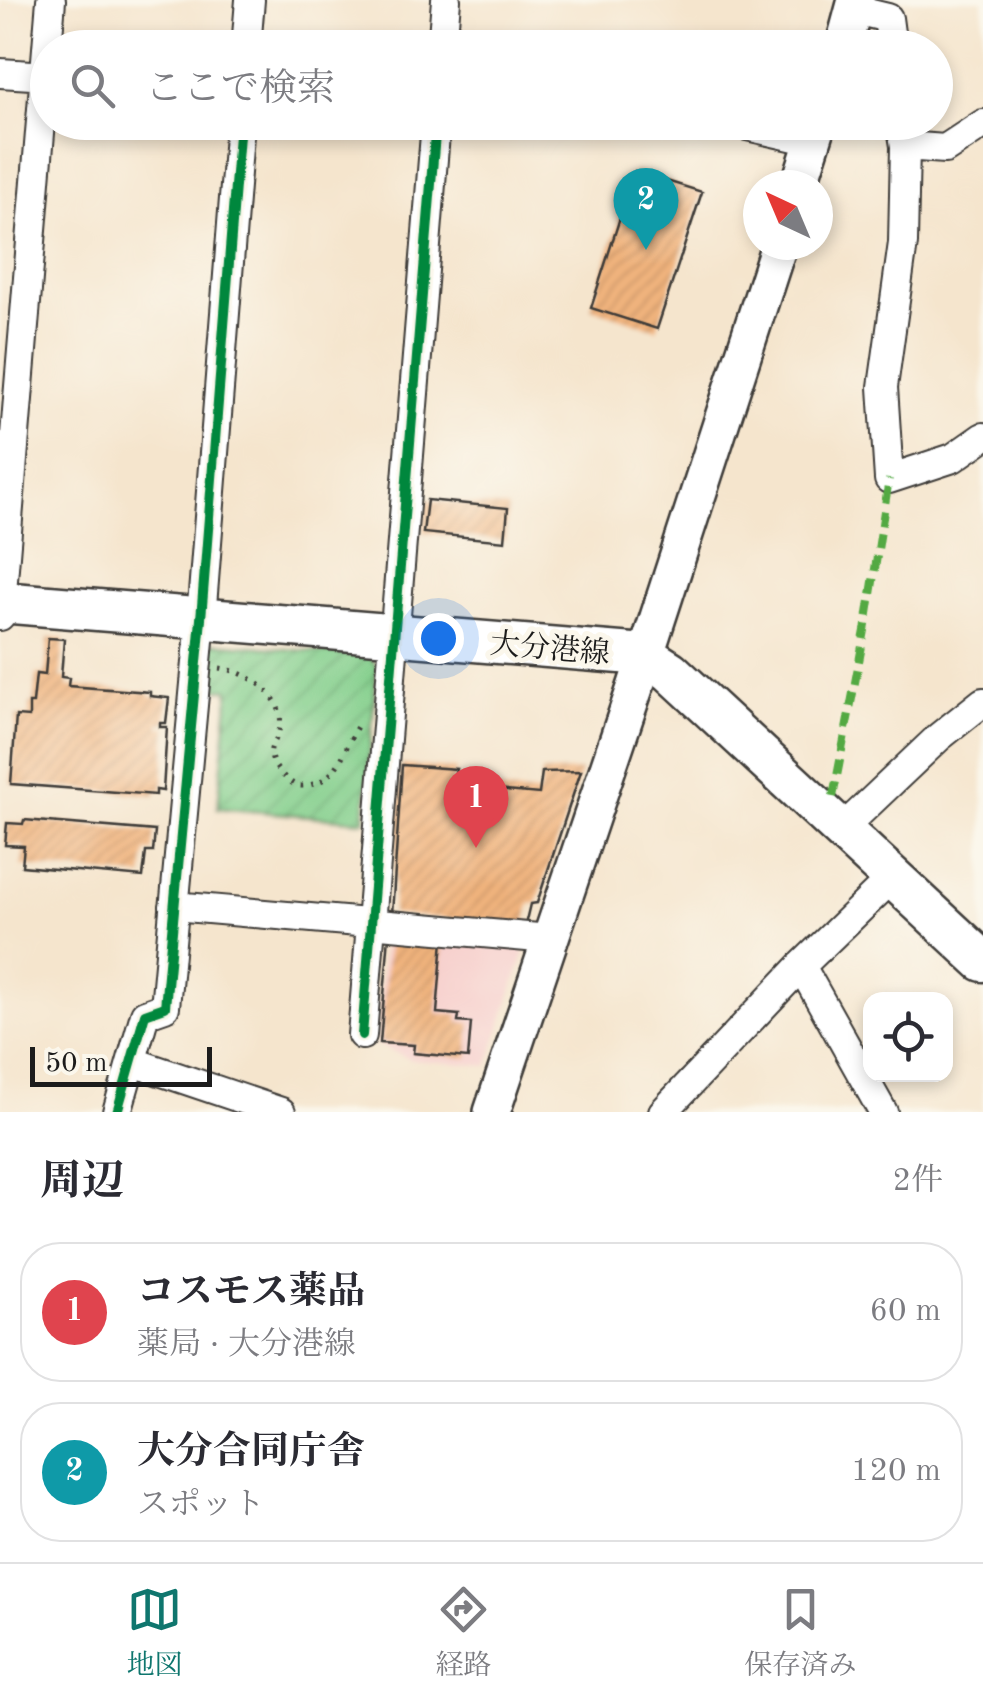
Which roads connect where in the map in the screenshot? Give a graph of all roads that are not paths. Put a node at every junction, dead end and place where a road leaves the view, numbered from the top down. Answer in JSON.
{"nodes":[{"id":1,"x":51,"y":0,"type":"edge"},
{"id":2,"x":250,"y":0,"type":"edge"},
{"id":3,"x":446,"y":0,"type":"edge"},
{"id":4,"x":855,"y":5,"type":"edge"},
{"id":5,"x":49,"y":30,"type":"edge"},
{"id":6,"x":248,"y":30,"type":"edge"},
{"id":7,"x":444,"y":30,"type":"edge"},
{"id":8,"x":848,"y":30,"type":"edge"},
{"id":9,"x":890,"y":30,"type":"edge"},
{"id":10,"x":0,"y":74,"type":"edge"},
{"id":11,"x":30,"y":75,"type":"edge"},
{"id":12,"x":983,"y":124,"type":"edge"},
{"id":13,"x":41,"y":140,"type":"edge"},
{"id":14,"x":239,"y":140,"type":"edge"},
{"id":15,"x":435,"y":140,"type":"edge"},
{"id":16,"x":813,"y":140,"type":"edge"},
{"id":17,"x":903,"y":140,"type":"edge"},
{"id":18,"x":920,"y":140,"type":"edge"},
{"id":19,"x":804,"y":170,"type":"edge"},
{"id":20,"x":774,"y":260,"type":"edge"},
{"id":21,"x":983,"y":437,"type":"edge"},
{"id":22,"x":1,"y":602,"type":"edge"},
{"id":23,"x":201,"y":619,"type":"junction"},
{"id":24,"x":0,"y":620,"type":"edge"},
{"id":25,"x":394,"y":635,"type":"junction"},
{"id":26,"x":645,"y":656,"type":"junction"},
{"id":27,"x":983,"y":702,"type":"edge"},
{"id":28,"x":841,"y":830,"type":"junction"},
{"id":29,"x":892,"y":878,"type":"junction"},
{"id":30,"x":174,"y":906,"type":"junction"},
{"id":31,"x":371,"y":923,"type":"junction"},
{"id":32,"x":550,"y":939,"type":"junction"},
{"id":33,"x":983,"y":961,"type":"edge"},
{"id":34,"x":801,"y":966,"type":"junction"},
{"id":35,"x":362,"y":1035,"type":"dead end"},
{"id":36,"x":133,"y":1062,"type":"junction"},
{"id":37,"x":496,"y":1111,"type":"edge"},
{"id":38,"x":117,"y":1112,"type":"edge"},
{"id":39,"x":281,"y":1112,"type":"edge"},
{"id":40,"x":663,"y":1112,"type":"edge"},
{"id":41,"x":884,"y":1112,"type":"edge"}],
"edges":[{"from":1,"to":5,"type":"street"},
{"from":2,"to":6,"type":"street"},
{"from":3,"to":7,"type":"street"},
{"from":4,"to":8,"type":"street"},
{"from":4,"to":9,"type":"street"},
{"from":10,"to":11,"type":"street"},
{"from":12,"to":18,"type":"street"},
{"from":13,"to":22,"type":"street"},
{"from":14,"to":23,"type":"street"},
{"from":15,"to":25,"type":"street"},
{"from":16,"to":19,"type":"street"},
{"from":17,"to":21,"type":"street"},
{"from":20,"to":26,"type":"street"},
{"from":22,"to":23,"type":"main road","name":"大分港線"},
{"from":22,"to":24,"type":"street"},
{"from":23,"to":25,"type":"main road","name":"大分港線"},
{"from":23,"to":30,"type":"street"},
{"from":25,"to":26,"type":"main road","name":"大分港線"},
{"from":25,"to":31,"type":"street"},
{"from":26,"to":28,"type":"main road","name":"大分港線"},
{"from":26,"to":32,"type":"street"},
{"from":27,"to":28,"type":"street"},
{"from":28,"to":29,"type":"main road","name":"大分港線"},
{"from":29,"to":33,"type":"main road","name":"大分港線"},
{"from":29,"to":34,"type":"street"},
{"from":30,"to":31,"type":"street"},
{"from":30,"to":36,"type":"street"},
{"from":31,"to":32,"type":"street"},
{"from":31,"to":35,"type":"street"},
{"from":32,"to":37,"type":"street"},
{"from":34,"to":40,"type":"street"},
{"from":34,"to":41,"type":"street"},
{"from":36,"to":38,"type":"street"},
{"from":36,"to":39,"type":"street"}]}
